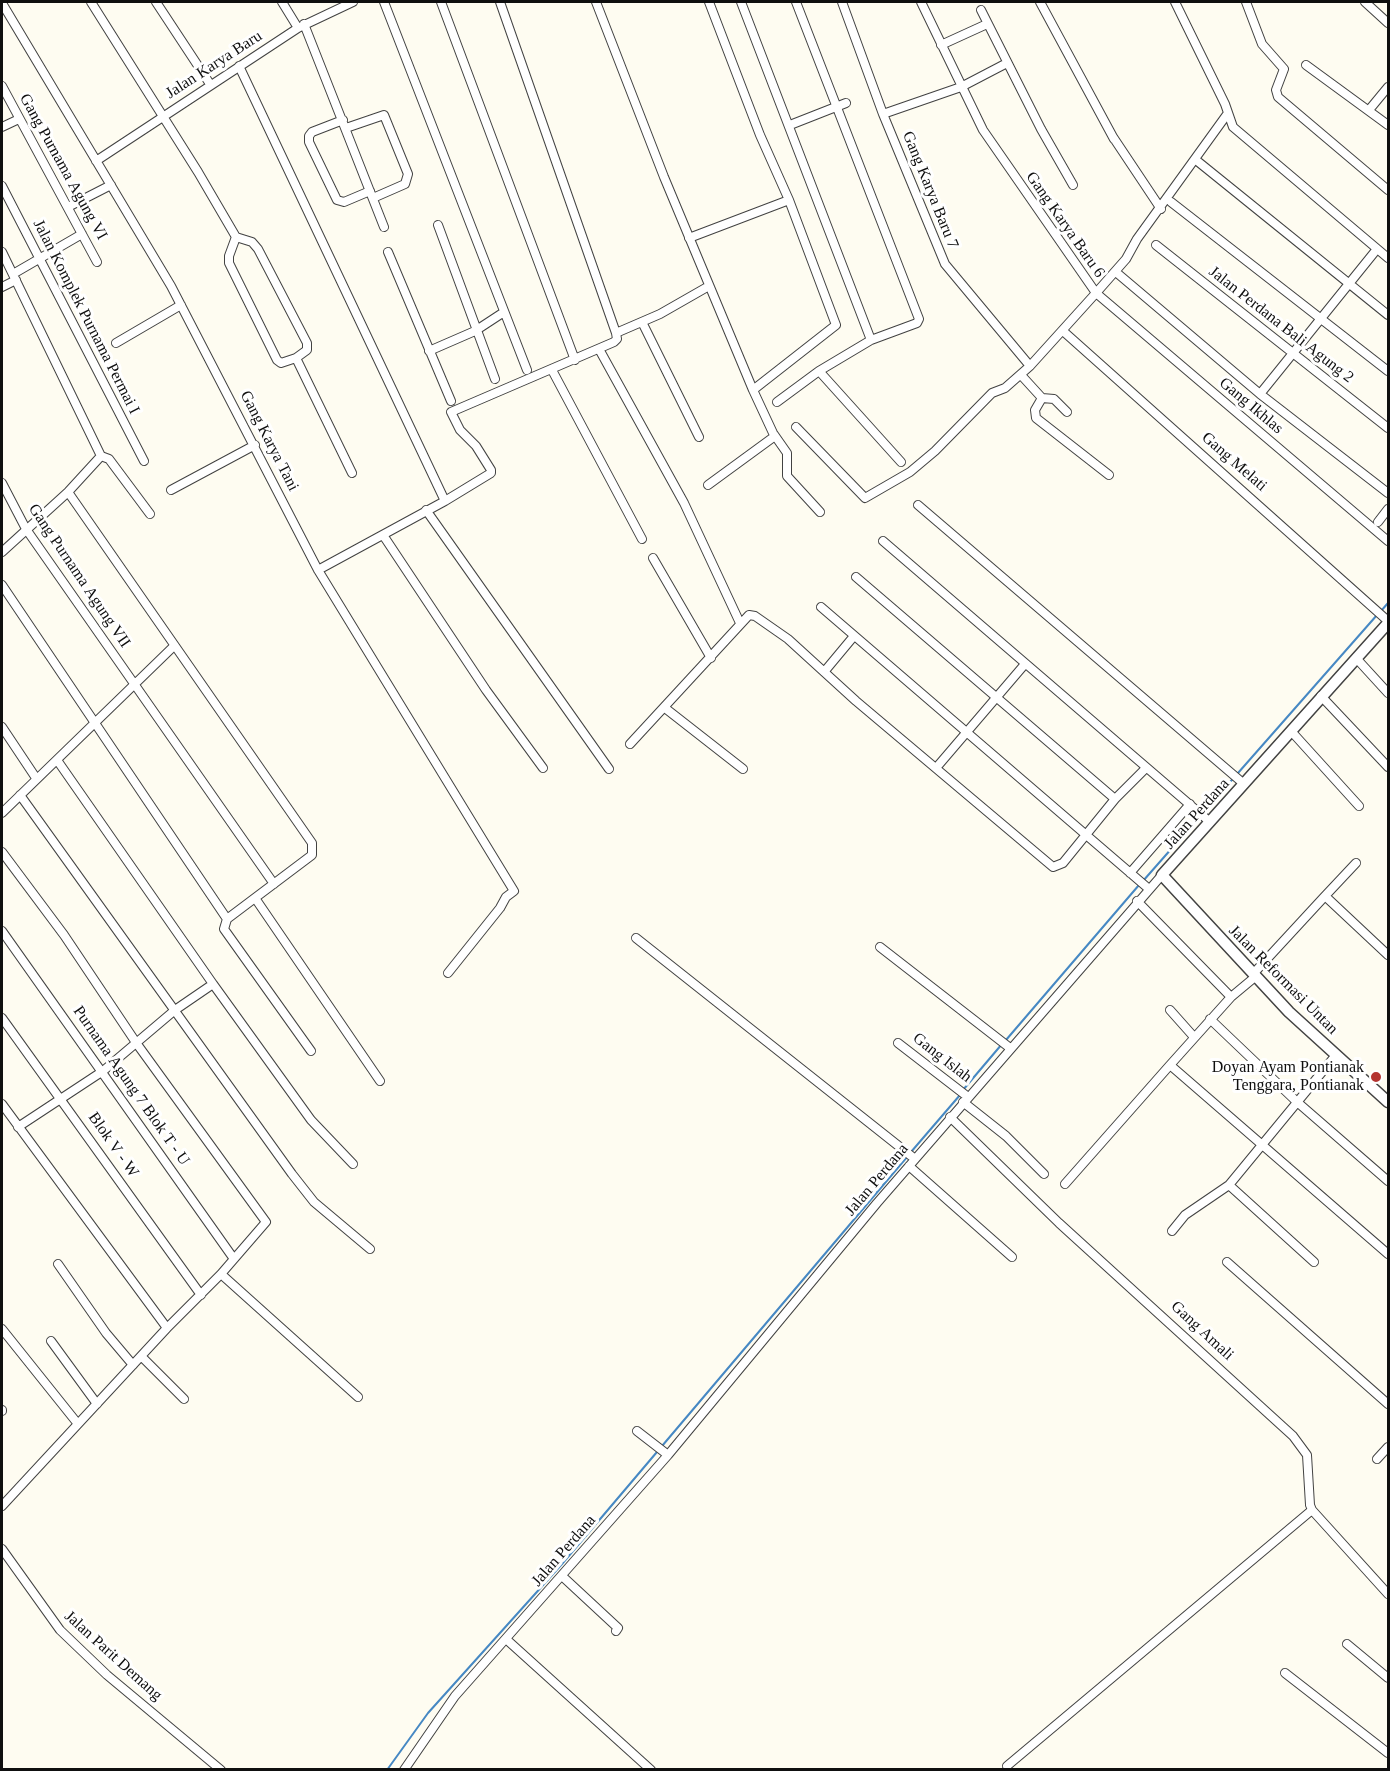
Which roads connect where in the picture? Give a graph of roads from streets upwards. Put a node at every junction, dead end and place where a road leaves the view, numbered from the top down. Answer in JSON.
{"nodes":[{"id":1,"x":91,"y":2,"type":"edge"},
{"id":2,"x":156,"y":2,"type":"edge"},
{"id":3,"x":282,"y":2,"type":"edge"},
{"id":4,"x":350,"y":2,"type":"edge"},
{"id":5,"x":384,"y":2,"type":"edge"},
{"id":6,"x":441,"y":2,"type":"edge"},
{"id":7,"x":500,"y":2,"type":"edge"},
{"id":8,"x":596,"y":2,"type":"edge"},
{"id":9,"x":709,"y":2,"type":"edge"},
{"id":10,"x":741,"y":2,"type":"edge"},
{"id":11,"x":796,"y":2,"type":"edge"},
{"id":12,"x":842,"y":2,"type":"edge"},
{"id":13,"x":921,"y":2,"type":"edge"},
{"id":14,"x":1040,"y":2,"type":"edge"},
{"id":15,"x":1175,"y":2,"type":"edge"},
{"id":16,"x":1246,"y":2,"type":"edge"},
{"id":17,"x":1365,"y":2,"type":"edge"},
{"id":18,"x":2,"y":3,"type":"edge"},
{"id":19,"x":981,"y":10,"type":"dead end"},
{"id":20,"x":1389,"y":23,"type":"edge"},
{"id":21,"x":987,"y":24,"type":"junction"},
{"id":22,"x":301,"y":26,"type":"junction"},
{"id":23,"x":941,"y":45,"type":"junction"},
{"id":24,"x":1007,"y":63,"type":"junction"},
{"id":25,"x":1306,"y":65,"type":"dead end"},
{"id":26,"x":239,"y":66,"type":"junction"},
{"id":27,"x":210,"y":84,"type":"junction"},
{"id":28,"x":2,"y":86,"type":"edge"},
{"id":29,"x":961,"y":87,"type":"junction"},
{"id":30,"x":1389,"y":87,"type":"edge"},
{"id":31,"x":841,"y":105,"type":"junction"},
{"id":32,"x":1369,"y":110,"type":"junction"},
{"id":33,"x":1228,"y":113,"type":"junction"},
{"id":34,"x":883,"y":114,"type":"junction"},
{"id":35,"x":163,"y":117,"type":"junction"},
{"id":36,"x":20,"y":119,"type":"junction"},
{"id":37,"x":344,"y":124,"type":"junction"},
{"id":38,"x":790,"y":125,"type":"junction"},
{"id":39,"x":1389,"y":125,"type":"edge"},
{"id":40,"x":2,"y":127,"type":"edge"},
{"id":41,"x":1196,"y":160,"type":"junction"},
{"id":42,"x":96,"y":161,"type":"junction"},
{"id":43,"x":1073,"y":185,"type":"dead end"},
{"id":44,"x":2,"y":186,"type":"edge"},
{"id":45,"x":111,"y":186,"type":"junction"},
{"id":46,"x":1389,"y":190,"type":"edge"},
{"id":47,"x":372,"y":194,"type":"junction"},
{"id":48,"x":789,"y":200,"type":"junction"},
{"id":49,"x":1171,"y":202,"type":"dead end"},
{"id":50,"x":68,"y":207,"type":"junction"},
{"id":51,"x":1161,"y":209,"type":"junction"},
{"id":52,"x":438,"y":225,"type":"dead end"},
{"id":53,"x":384,"y":227,"type":"dead end"},
{"id":54,"x":82,"y":234,"type":"junction"},
{"id":55,"x":236,"y":237,"type":"junction"},
{"id":56,"x":689,"y":238,"type":"junction"},
{"id":57,"x":1156,"y":245,"type":"dead end"},
{"id":58,"x":1377,"y":249,"type":"junction"},
{"id":59,"x":2,"y":252,"type":"edge"},
{"id":60,"x":387,"y":252,"type":"dead end"},
{"id":61,"x":39,"y":257,"type":"junction"},
{"id":62,"x":1389,"y":258,"type":"edge"},
{"id":63,"x":98,"y":262,"type":"dead end"},
{"id":64,"x":1117,"y":273,"type":"dead end"},
{"id":65,"x":15,"y":277,"type":"junction"},
{"id":66,"x":1350,"y":284,"type":"junction"},
{"id":67,"x":709,"y":286,"type":"junction"},
{"id":68,"x":2,"y":288,"type":"edge"},
{"id":69,"x":1096,"y":294,"type":"junction"},
{"id":70,"x":181,"y":305,"type":"junction"},
{"id":71,"x":504,"y":312,"type":"junction"},
{"id":72,"x":1389,"y":315,"type":"edge"},
{"id":73,"x":1321,"y":318,"type":"junction"},
{"id":74,"x":642,"y":322,"type":"junction"},
{"id":75,"x":475,"y":331,"type":"junction"},
{"id":76,"x":1063,"y":331,"type":"junction"},
{"id":77,"x":616,"y":333,"type":"junction"},
{"id":78,"x":871,"y":340,"type":"junction"},
{"id":79,"x":116,"y":343,"type":"dead end"},
{"id":80,"x":599,"y":349,"type":"junction"},
{"id":81,"x":429,"y":351,"type":"junction"},
{"id":82,"x":1293,"y":353,"type":"junction"},
{"id":83,"x":296,"y":358,"type":"junction"},
{"id":84,"x":575,"y":360,"type":"junction"},
{"id":85,"x":1030,"y":366,"type":"junction"},
{"id":86,"x":527,"y":370,"type":"dead end"},
{"id":87,"x":552,"y":370,"type":"junction"},
{"id":88,"x":819,"y":371,"type":"junction"},
{"id":89,"x":1389,"y":371,"type":"edge"},
{"id":90,"x":1021,"y":375,"type":"junction"},
{"id":91,"x":495,"y":379,"type":"dead end"},
{"id":92,"x":753,"y":390,"type":"junction"},
{"id":93,"x":1260,"y":394,"type":"junction"},
{"id":94,"x":1042,"y":398,"type":"junction"},
{"id":95,"x":452,"y":401,"type":"dead end"},
{"id":96,"x":777,"y":402,"type":"dead end"},
{"id":97,"x":1067,"y":412,"type":"dead end"},
{"id":98,"x":796,"y":427,"type":"dead end"},
{"id":99,"x":1389,"y":428,"type":"edge"},
{"id":100,"x":775,"y":436,"type":"junction"},
{"id":101,"x":699,"y":437,"type":"dead end"},
{"id":102,"x":255,"y":445,"type":"junction"},
{"id":103,"x":101,"y":456,"type":"junction"},
{"id":104,"x":144,"y":461,"type":"dead end"},
{"id":105,"x":901,"y":462,"type":"dead end"},
{"id":106,"x":352,"y":473,"type":"dead end"},
{"id":107,"x":1109,"y":475,"type":"dead end"},
{"id":108,"x":2,"y":483,"type":"edge"},
{"id":109,"x":708,"y":485,"type":"dead end"},
{"id":110,"x":171,"y":490,"type":"dead end"},
{"id":111,"x":68,"y":492,"type":"junction"},
{"id":112,"x":1389,"y":493,"type":"edge"},
{"id":113,"x":445,"y":501,"type":"junction"},
{"id":114,"x":918,"y":505,"type":"dead end"},
{"id":115,"x":1389,"y":509,"type":"edge"},
{"id":116,"x":426,"y":510,"type":"junction"},
{"id":117,"x":820,"y":512,"type":"dead end"},
{"id":118,"x":150,"y":514,"type":"dead end"},
{"id":119,"x":1378,"y":522,"type":"dead end"},
{"id":120,"x":26,"y":530,"type":"junction"},
{"id":121,"x":383,"y":535,"type":"junction"},
{"id":122,"x":642,"y":539,"type":"dead end"},
{"id":123,"x":883,"y":541,"type":"dead end"},
{"id":124,"x":1389,"y":541,"type":"edge"},
{"id":125,"x":2,"y":552,"type":"edge"},
{"id":126,"x":653,"y":558,"type":"dead end"},
{"id":127,"x":318,"y":570,"type":"junction"},
{"id":128,"x":856,"y":577,"type":"dead end"},
{"id":129,"x":2,"y":585,"type":"edge"},
{"id":130,"x":821,"y":607,"type":"dead end"},
{"id":131,"x":1385,"y":618,"type":"edge"},
{"id":132,"x":740,"y":623,"type":"junction"},
{"id":133,"x":854,"y":636,"type":"junction"},
{"id":134,"x":174,"y":646,"type":"junction"},
{"id":135,"x":711,"y":658,"type":"junction"},
{"id":136,"x":1356,"y":658,"type":"junction"},
{"id":137,"x":1025,"y":664,"type":"junction"},
{"id":138,"x":824,"y":672,"type":"junction"},
{"id":139,"x":134,"y":685,"type":"junction"},
{"id":140,"x":1389,"y":693,"type":"edge"},
{"id":141,"x":1321,"y":696,"type":"junction"},
{"id":142,"x":995,"y":698,"type":"junction"},
{"id":143,"x":665,"y":708,"type":"junction"},
{"id":144,"x":97,"y":723,"type":"junction"},
{"id":145,"x":2,"y":728,"type":"edge"},
{"id":146,"x":1291,"y":731,"type":"junction"},
{"id":147,"x":964,"y":733,"type":"junction"},
{"id":148,"x":630,"y":744,"type":"dead end"},
{"id":149,"x":57,"y":760,"type":"junction"},
{"id":150,"x":1389,"y":766,"type":"edge"},
{"id":151,"x":543,"y":768,"type":"dead end"},
{"id":152,"x":936,"y":768,"type":"junction"},
{"id":153,"x":1146,"y":768,"type":"junction"},
{"id":154,"x":609,"y":769,"type":"dead end"},
{"id":155,"x":743,"y":769,"type":"dead end"},
{"id":156,"x":36,"y":778,"type":"junction"},
{"id":157,"x":1239,"y":780,"type":"junction"},
{"id":158,"x":20,"y":795,"type":"junction"},
{"id":159,"x":1115,"y":800,"type":"junction"},
{"id":160,"x":1192,"y":806,"type":"junction"},
{"id":161,"x":1359,"y":806,"type":"dead end"},
{"id":162,"x":2,"y":813,"type":"edge"},
{"id":163,"x":1207,"y":820,"type":"junction"},
{"id":164,"x":1086,"y":835,"type":"junction"},
{"id":165,"x":2,"y":852,"type":"edge"},
{"id":166,"x":1356,"y":863,"type":"dead end"},
{"id":167,"x":1162,"y":874,"type":"junction"},
{"id":168,"x":1140,"y":881,"type":"junction"},
{"id":169,"x":274,"y":884,"type":"junction"},
{"id":170,"x":1325,"y":896,"type":"junction"},
{"id":171,"x":255,"y":898,"type":"junction"},
{"id":172,"x":1137,"y":901,"type":"junction"},
{"id":173,"x":227,"y":919,"type":"junction"},
{"id":174,"x":2,"y":932,"type":"edge"},
{"id":175,"x":636,"y":938,"type":"dead end"},
{"id":176,"x":880,"y":947,"type":"dead end"},
{"id":177,"x":1389,"y":955,"type":"edge"},
{"id":178,"x":448,"y":973,"type":"dead end"},
{"id":179,"x":1254,"y":976,"type":"junction"},
{"id":180,"x":213,"y":984,"type":"junction"},
{"id":181,"x":1231,"y":997,"type":"junction"},
{"id":182,"x":175,"y":1010,"type":"junction"},
{"id":183,"x":1170,"y":1010,"type":"dead end"},
{"id":184,"x":2,"y":1018,"type":"edge"},
{"id":185,"x":1210,"y":1019,"type":"junction"},
{"id":186,"x":1194,"y":1037,"type":"junction"},
{"id":187,"x":898,"y":1042,"type":"dead end"},
{"id":188,"x":137,"y":1044,"type":"junction"},
{"id":189,"x":1009,"y":1047,"type":"junction"},
{"id":190,"x":310,"y":1051,"type":"dead end"},
{"id":191,"x":1336,"y":1055,"type":"junction"},
{"id":192,"x":1170,"y":1065,"type":"junction"},
{"id":193,"x":103,"y":1071,"type":"junction"},
{"id":194,"x":380,"y":1081,"type":"dead end"},
{"id":195,"x":966,"y":1099,"type":"junction"},
{"id":196,"x":62,"y":1100,"type":"junction"},
{"id":197,"x":1296,"y":1101,"type":"junction"},
{"id":198,"x":1389,"y":1102,"type":"edge"},
{"id":199,"x":2,"y":1104,"type":"edge"},
{"id":200,"x":950,"y":1117,"type":"junction"},
{"id":201,"x":18,"y":1127,"type":"junction"},
{"id":202,"x":1263,"y":1144,"type":"junction"},
{"id":203,"x":911,"y":1158,"type":"junction"},
{"id":204,"x":353,"y":1164,"type":"dead end"},
{"id":205,"x":1044,"y":1174,"type":"dead end"},
{"id":206,"x":1389,"y":1181,"type":"edge"},
{"id":207,"x":1065,"y":1184,"type":"dead end"},
{"id":208,"x":1229,"y":1185,"type":"junction"},
{"id":209,"x":1172,"y":1231,"type":"dead end"},
{"id":210,"x":370,"y":1248,"type":"dead end"},
{"id":211,"x":1389,"y":1254,"type":"edge"},
{"id":212,"x":1012,"y":1257,"type":"dead end"},
{"id":213,"x":234,"y":1259,"type":"junction"},
{"id":214,"x":1227,"y":1262,"type":"dead end"},
{"id":215,"x":1314,"y":1262,"type":"dead end"},
{"id":216,"x":58,"y":1264,"type":"dead end"},
{"id":217,"x":221,"y":1274,"type":"junction"},
{"id":218,"x":200,"y":1293,"type":"junction"},
{"id":219,"x":168,"y":1328,"type":"junction"},
{"id":220,"x":2,"y":1329,"type":"edge"},
{"id":221,"x":51,"y":1341,"type":"dead end"},
{"id":222,"x":142,"y":1357,"type":"junction"},
{"id":223,"x":133,"y":1365,"type":"junction"},
{"id":224,"x":358,"y":1397,"type":"dead end"},
{"id":225,"x":184,"y":1398,"type":"dead end"},
{"id":226,"x":97,"y":1404,"type":"junction"},
{"id":227,"x":1389,"y":1404,"type":"edge"},
{"id":228,"x":78,"y":1424,"type":"junction"},
{"id":229,"x":637,"y":1431,"type":"dead end"},
{"id":230,"x":1389,"y":1447,"type":"edge"},
{"id":231,"x":663,"y":1450,"type":"junction"},
{"id":232,"x":1377,"y":1459,"type":"dead end"},
{"id":233,"x":2,"y":1506,"type":"edge"},
{"id":234,"x":1312,"y":1510,"type":"junction"},
{"id":235,"x":2,"y":1549,"type":"edge"},
{"id":236,"x":562,"y":1576,"type":"junction"},
{"id":237,"x":1389,"y":1593,"type":"edge"},
{"id":238,"x":615,"y":1631,"type":"dead end"},
{"id":239,"x":506,"y":1639,"type":"junction"},
{"id":240,"x":1347,"y":1644,"type":"dead end"},
{"id":241,"x":1285,"y":1673,"type":"dead end"},
{"id":242,"x":1389,"y":1678,"type":"edge"},
{"id":243,"x":1389,"y":1753,"type":"edge"},
{"id":244,"x":1007,"y":1766,"type":"dead end"},
{"id":245,"x":221,"y":1770,"type":"edge"},
{"id":246,"x":404,"y":1770,"type":"edge"},
{"id":247,"x":651,"y":1770,"type":"edge"}],
"edges":[{"from":1,"to":35,"type":"street"},
{"from":2,"to":27,"type":"street"},
{"from":3,"to":22,"type":"street"},
{"from":4,"to":22,"type":"street","name":"Jalan Karya Baru"},
{"from":5,"to":71,"type":"street"},
{"from":6,"to":84,"type":"street"},
{"from":7,"to":77,"type":"street"},
{"from":8,"to":56,"type":"street"},
{"from":9,"to":48,"type":"street"},
{"from":10,"to":38,"type":"street"},
{"from":11,"to":31,"type":"street"},
{"from":12,"to":34,"type":"street","name":"Gang Karya Baru 7"},
{"from":13,"to":23,"type":"street","name":"Gang Karya Baru 6"},
{"from":14,"to":51,"type":"street"},
{"from":15,"to":33,"type":"street"},
{"from":16,"to":46,"type":"street"},
{"from":17,"to":20,"type":"street"},
{"from":18,"to":42,"type":"street","name":"Gang Karya Tani"},
{"from":19,"to":21,"type":"street"},
{"from":21,"to":23,"type":"street"},
{"from":21,"to":24,"type":"street"},
{"from":22,"to":26,"type":"street","name":"Jalan Karya Baru"},
{"from":22,"to":37,"type":"street"},
{"from":23,"to":29,"type":"street","name":"Gang Karya Baru 6"},
{"from":24,"to":29,"type":"street"},
{"from":24,"to":43,"type":"street"},
{"from":25,"to":32,"type":"street"},
{"from":26,"to":27,"type":"street","name":"Jalan Karya Baru"},
{"from":26,"to":113,"type":"street"},
{"from":27,"to":35,"type":"street","name":"Jalan Karya Baru"},
{"from":28,"to":36,"type":"street","name":"Gang Purnama Agung VI"},
{"from":29,"to":34,"type":"street"},
{"from":29,"to":69,"type":"street","name":"Gang Karya Baru 6"},
{"from":30,"to":32,"type":"street"},
{"from":31,"to":38,"type":"street"},
{"from":31,"to":78,"type":"street"},
{"from":32,"to":39,"type":"street"},
{"from":33,"to":41,"type":"street"},
{"from":33,"to":58,"type":"street"},
{"from":34,"to":85,"type":"street","name":"Gang Karya Baru 7"},
{"from":35,"to":42,"type":"street","name":"Jalan Karya Baru"},
{"from":35,"to":55,"type":"street"},
{"from":36,"to":40,"type":"street"},
{"from":36,"to":50,"type":"street","name":"Gang Purnama Agung VI"},
{"from":37,"to":47,"type":"street"},
{"from":37,"to":47,"type":"street"},
{"from":37,"to":47,"type":"street"},
{"from":38,"to":78,"type":"street"},
{"from":41,"to":51,"type":"street"},
{"from":41,"to":66,"type":"street"},
{"from":42,"to":45,"type":"street","name":"Gang Karya Tani"},
{"from":44,"to":61,"type":"street","name":"Jalan Komplek Purnama Permai I"},
{"from":45,"to":50,"type":"street"},
{"from":45,"to":70,"type":"street","name":"Gang Karya Tani"},
{"from":47,"to":53,"type":"street"},
{"from":48,"to":56,"type":"street"},
{"from":48,"to":92,"type":"street"},
{"from":49,"to":73,"type":"street"},
{"from":50,"to":54,"type":"street","name":"Gang Purnama Agung VI"},
{"from":51,"to":69,"type":"street"},
{"from":52,"to":75,"type":"street"},
{"from":54,"to":61,"type":"street"},
{"from":54,"to":63,"type":"street","name":"Gang Purnama Agung VI"},
{"from":55,"to":83,"type":"street"},
{"from":55,"to":83,"type":"street"},
{"from":56,"to":67,"type":"street"},
{"from":57,"to":82,"type":"street","name":"Jalan Perdana Bali Agung 2"},
{"from":58,"to":62,"type":"street"},
{"from":58,"to":66,"type":"street"},
{"from":59,"to":65,"type":"street"},
{"from":60,"to":81,"type":"street"},
{"from":61,"to":65,"type":"street"},
{"from":61,"to":104,"type":"street","name":"Jalan Komplek Purnama Permai I"},
{"from":64,"to":93,"type":"street"},
{"from":65,"to":68,"type":"street"},
{"from":65,"to":103,"type":"street"},
{"from":66,"to":72,"type":"street"},
{"from":66,"to":73,"type":"street"},
{"from":67,"to":74,"type":"street"},
{"from":67,"to":92,"type":"street"},
{"from":69,"to":76,"type":"street","name":"Gang Karya Baru 6"},
{"from":69,"to":124,"type":"street","name":"Gang Ikhlas"},
{"from":70,"to":79,"type":"street"},
{"from":70,"to":102,"type":"street","name":"Gang Karya Tani"},
{"from":71,"to":75,"type":"street"},
{"from":71,"to":86,"type":"street"},
{"from":73,"to":82,"type":"street"},
{"from":73,"to":89,"type":"street"},
{"from":74,"to":77,"type":"street"},
{"from":74,"to":101,"type":"street"},
{"from":75,"to":81,"type":"street"},
{"from":75,"to":91,"type":"street"},
{"from":76,"to":85,"type":"street","name":"Gang Karya Baru 6"},
{"from":76,"to":131,"type":"street","name":"Gang Melati"},
{"from":77,"to":80,"type":"street"},
{"from":78,"to":88,"type":"street"},
{"from":80,"to":84,"type":"street"},
{"from":80,"to":132,"type":"street"},
{"from":81,"to":95,"type":"street"},
{"from":82,"to":93,"type":"street"},
{"from":82,"to":99,"type":"street","name":"Jalan Perdana Bali Agung 2"},
{"from":83,"to":106,"type":"street"},
{"from":84,"to":87,"type":"street"},
{"from":85,"to":90,"type":"street","name":"Gang Karya Baru 6"},
{"from":87,"to":113,"type":"street"},
{"from":87,"to":122,"type":"street"},
{"from":88,"to":96,"type":"street"},
{"from":88,"to":105,"type":"street"},
{"from":90,"to":94,"type":"street"},
{"from":90,"to":98,"type":"street","name":"Gang Karya Baru 6"},
{"from":92,"to":100,"type":"street"},
{"from":93,"to":112,"type":"street"},
{"from":94,"to":97,"type":"street"},
{"from":94,"to":107,"type":"street"},
{"from":100,"to":109,"type":"street"},
{"from":100,"to":117,"type":"street"},
{"from":102,"to":110,"type":"street"},
{"from":102,"to":127,"type":"street","name":"Gang Karya Tani"},
{"from":103,"to":111,"type":"street"},
{"from":103,"to":118,"type":"street"},
{"from":108,"to":120,"type":"street","name":"Gang Purnama Agung VII"},
{"from":111,"to":120,"type":"street"},
{"from":111,"to":134,"type":"street"},
{"from":113,"to":116,"type":"street"},
{"from":114,"to":157,"type":"street"},
{"from":115,"to":119,"type":"street"},
{"from":116,"to":121,"type":"street"},
{"from":116,"to":154,"type":"street"},
{"from":120,"to":125,"type":"street"},
{"from":120,"to":139,"type":"street","name":"Gang Purnama Agung VII"},
{"from":121,"to":127,"type":"street"},
{"from":121,"to":151,"type":"street"},
{"from":123,"to":137,"type":"street"},
{"from":126,"to":135,"type":"street"},
{"from":127,"to":178,"type":"street","name":"Gang Karya Tani"},
{"from":128,"to":142,"type":"street"},
{"from":129,"to":144,"type":"street"},
{"from":130,"to":133,"type":"street"},
{"from":131,"to":136,"type":"street","name":"Jalan Perdana"},
{"from":132,"to":135,"type":"street"},
{"from":132,"to":138,"type":"street"},
{"from":133,"to":138,"type":"street"},
{"from":133,"to":147,"type":"street"},
{"from":134,"to":139,"type":"street"},
{"from":134,"to":169,"type":"street"},
{"from":135,"to":143,"type":"street"},
{"from":136,"to":140,"type":"street"},
{"from":136,"to":141,"type":"street","name":"Jalan Perdana"},
{"from":137,"to":142,"type":"street"},
{"from":137,"to":153,"type":"street"},
{"from":138,"to":152,"type":"street"},
{"from":139,"to":144,"type":"street"},
{"from":139,"to":169,"type":"street","name":"Gang Purnama Agung VII"},
{"from":141,"to":146,"type":"street","name":"Jalan Perdana"},
{"from":141,"to":150,"type":"street"},
{"from":142,"to":147,"type":"street"},
{"from":142,"to":159,"type":"street"},
{"from":143,"to":148,"type":"street"},
{"from":143,"to":155,"type":"street"},
{"from":144,"to":149,"type":"street"},
{"from":144,"to":173,"type":"street"},
{"from":145,"to":156,"type":"street"},
{"from":146,"to":157,"type":"street","name":"Jalan Perdana"},
{"from":146,"to":161,"type":"street"},
{"from":147,"to":152,"type":"street"},
{"from":147,"to":164,"type":"street"},
{"from":149,"to":156,"type":"street"},
{"from":149,"to":180,"type":"street"},
{"from":152,"to":164,"type":"street"},
{"from":153,"to":159,"type":"street"},
{"from":153,"to":160,"type":"street"},
{"from":156,"to":158,"type":"street"},
{"from":157,"to":163,"type":"street","name":"Jalan Perdana"},
{"from":158,"to":162,"type":"street"},
{"from":158,"to":182,"type":"street"},
{"from":159,"to":164,"type":"street"},
{"from":160,"to":163,"type":"street"},
{"from":160,"to":168,"type":"street"},
{"from":163,"to":167,"type":"street","name":"Jalan Perdana"},
{"from":164,"to":168,"type":"street"},
{"from":165,"to":188,"type":"street"},
{"from":166,"to":170,"type":"street"},
{"from":167,"to":168,"type":"street","name":"Jalan Perdana"},
{"from":167,"to":179,"type":"street","name":"Jalan Reformasi Untan"},
{"from":168,"to":172,"type":"street","name":"Jalan Perdana"},
{"from":169,"to":171,"type":"street"},
{"from":170,"to":177,"type":"street"},
{"from":170,"to":179,"type":"street"},
{"from":171,"to":173,"type":"street"},
{"from":171,"to":194,"type":"street"},
{"from":172,"to":181,"type":"street"},
{"from":172,"to":189,"type":"street","name":"Jalan Perdana"},
{"from":173,"to":190,"type":"street"},
{"from":174,"to":193,"type":"street","name":"Purnama Agung 7 Blok T - U"},
{"from":175,"to":203,"type":"street"},
{"from":176,"to":189,"type":"street"},
{"from":179,"to":181,"type":"street"},
{"from":179,"to":191,"type":"street","name":"Jalan Reformasi Untan"},
{"from":180,"to":182,"type":"street"},
{"from":180,"to":204,"type":"street"},
{"from":181,"to":185,"type":"street"},
{"from":182,"to":188,"type":"street"},
{"from":182,"to":210,"type":"street"},
{"from":183,"to":186,"type":"street"},
{"from":184,"to":196,"type":"street","name":"Blok V - W"},
{"from":185,"to":186,"type":"street"},
{"from":185,"to":197,"type":"street"},
{"from":186,"to":192,"type":"street"},
{"from":187,"to":195,"type":"street","name":"Gang Islah"},
{"from":188,"to":193,"type":"street"},
{"from":188,"to":213,"type":"street"},
{"from":189,"to":195,"type":"street","name":"Jalan Perdana"},
{"from":191,"to":197,"type":"street"},
{"from":191,"to":198,"type":"street","name":"Jalan Reformasi Untan"},
{"from":192,"to":202,"type":"street"},
{"from":192,"to":207,"type":"street"},
{"from":193,"to":196,"type":"street"},
{"from":193,"to":213,"type":"street","name":"Purnama Agung 7 Blok T - U"},
{"from":195,"to":200,"type":"street","name":"Jalan Perdana"},
{"from":195,"to":205,"type":"street","name":"Gang Islah"},
{"from":196,"to":201,"type":"street"},
{"from":196,"to":218,"type":"street","name":"Blok V - W"},
{"from":197,"to":202,"type":"street"},
{"from":197,"to":206,"type":"street"},
{"from":199,"to":201,"type":"street"},
{"from":200,"to":203,"type":"street","name":"Jalan Perdana"},
{"from":200,"to":234,"type":"street","name":"Gang Amali"},
{"from":201,"to":219,"type":"street"},
{"from":202,"to":208,"type":"street"},
{"from":202,"to":211,"type":"street"},
{"from":203,"to":212,"type":"street"},
{"from":203,"to":231,"type":"street","name":"Jalan Perdana"},
{"from":208,"to":209,"type":"street"},
{"from":208,"to":215,"type":"street"},
{"from":213,"to":217,"type":"street"},
{"from":214,"to":227,"type":"street"},
{"from":216,"to":223,"type":"street"},
{"from":217,"to":218,"type":"street"},
{"from":217,"to":224,"type":"street"},
{"from":218,"to":219,"type":"street"},
{"from":219,"to":222,"type":"street"},
{"from":220,"to":228,"type":"street"},
{"from":221,"to":226,"type":"street"},
{"from":222,"to":223,"type":"street"},
{"from":222,"to":225,"type":"street"},
{"from":223,"to":226,"type":"street"},
{"from":226,"to":228,"type":"street"},
{"from":228,"to":233,"type":"street"},
{"from":229,"to":231,"type":"street"},
{"from":230,"to":232,"type":"street"},
{"from":231,"to":236,"type":"street","name":"Jalan Perdana"},
{"from":234,"to":237,"type":"street"},
{"from":234,"to":244,"type":"street"},
{"from":235,"to":245,"type":"street","name":"Jalan Parit Demang"},
{"from":236,"to":238,"type":"street"},
{"from":236,"to":239,"type":"street","name":"Jalan Perdana"},
{"from":239,"to":246,"type":"street","name":"Jalan Perdana"},
{"from":239,"to":247,"type":"street"},
{"from":240,"to":242,"type":"street"},
{"from":241,"to":243,"type":"street"}]}
